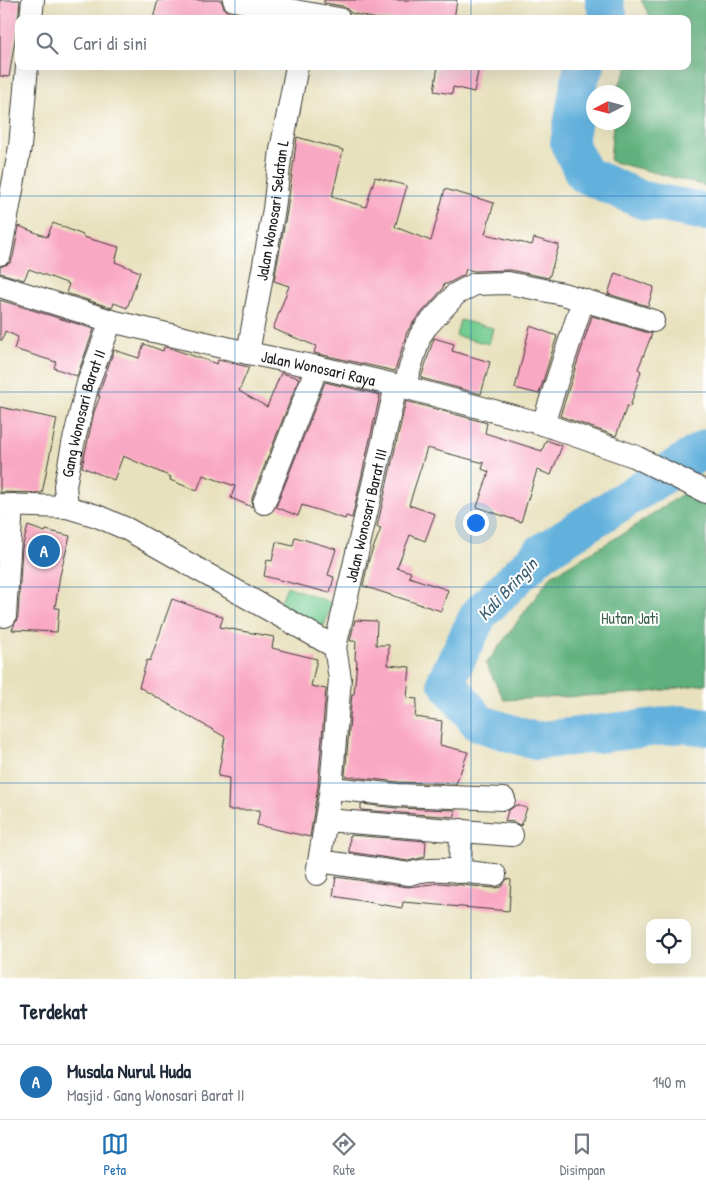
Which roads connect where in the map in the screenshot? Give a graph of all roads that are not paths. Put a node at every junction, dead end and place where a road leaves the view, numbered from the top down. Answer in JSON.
{"nodes":[{"id":1,"x":33,"y":0,"type":"edge"},
{"id":2,"x":234,"y":0,"type":"edge"},
{"id":3,"x":308,"y":11,"type":"edge"},
{"id":4,"x":31,"y":15,"type":"edge"},
{"id":5,"x":324,"y":15,"type":"edge"},
{"id":6,"x":27,"y":70,"type":"edge"},
{"id":7,"x":296,"y":70,"type":"edge"},
{"id":8,"x":0,"y":254,"type":"edge"},
{"id":9,"x":0,"y":286,"type":"edge"},
{"id":10,"x":583,"y":300,"type":"junction"},
{"id":11,"x":653,"y":320,"type":"dead end"},
{"id":12,"x":111,"y":321,"type":"junction"},
{"id":13,"x":248,"y":353,"type":"junction"},
{"id":14,"x":317,"y":367,"type":"junction"},
{"id":15,"x":400,"y":386,"type":"junction"},
{"id":16,"x":543,"y":424,"type":"junction"},
{"id":17,"x":706,"y":492,"type":"edge"},
{"id":18,"x":264,"y":503,"type":"dead end"},
{"id":19,"x":6,"y":505,"type":"edge"},
{"id":20,"x":67,"y":507,"type":"junction"},
{"id":21,"x":5,"y":616,"type":"dead end"},
{"id":22,"x":335,"y":647,"type":"junction"},
{"id":23,"x":331,"y":788,"type":"junction"},
{"id":24,"x":504,"y":799,"type":"dead end"},
{"id":25,"x":326,"y":820,"type":"junction"},
{"id":26,"x":460,"y":830,"type":"junction"},
{"id":27,"x":512,"y":835,"type":"dead end"},
{"id":28,"x":460,"y":872,"type":"junction"},
{"id":29,"x":495,"y":875,"type":"dead end"}],
"edges":[{"from":1,"to":4,"type":"street"},
{"from":2,"to":3,"type":"street"},
{"from":3,"to":5,"type":"street"},
{"from":6,"to":8,"type":"street"},
{"from":7,"to":13,"type":"street","name":"Jalan Wonosari Selatan L"},
{"from":9,"to":12,"type":"street","name":"Jalan Wonosari Raya"},
{"from":10,"to":11,"type":"street","name":"Jalan Wonosari Barat III"},
{"from":10,"to":15,"type":"street","name":"Jalan Wonosari Barat III"},
{"from":10,"to":16,"type":"street"},
{"from":12,"to":13,"type":"street","name":"Jalan Wonosari Raya"},
{"from":12,"to":20,"type":"street","name":"Gang Wonosari Barat II"},
{"from":13,"to":14,"type":"street","name":"Jalan Wonosari Raya"},
{"from":14,"to":15,"type":"street","name":"Jalan Wonosari Raya"},
{"from":14,"to":18,"type":"street"},
{"from":15,"to":16,"type":"street","name":"Jalan Wonosari Raya"},
{"from":15,"to":22,"type":"street","name":"Jalan Wonosari Barat III"},
{"from":16,"to":17,"type":"street","name":"Jalan Wonosari Raya"},
{"from":19,"to":20,"type":"street"},
{"from":19,"to":21,"type":"street"},
{"from":20,"to":22,"type":"street"},
{"from":22,"to":23,"type":"street"},
{"from":23,"to":24,"type":"street"},
{"from":23,"to":25,"type":"street"},
{"from":25,"to":26,"type":"street"},
{"from":25,"to":28,"type":"street"},
{"from":26,"to":27,"type":"street"},
{"from":26,"to":28,"type":"street"},
{"from":28,"to":29,"type":"street"}]}
